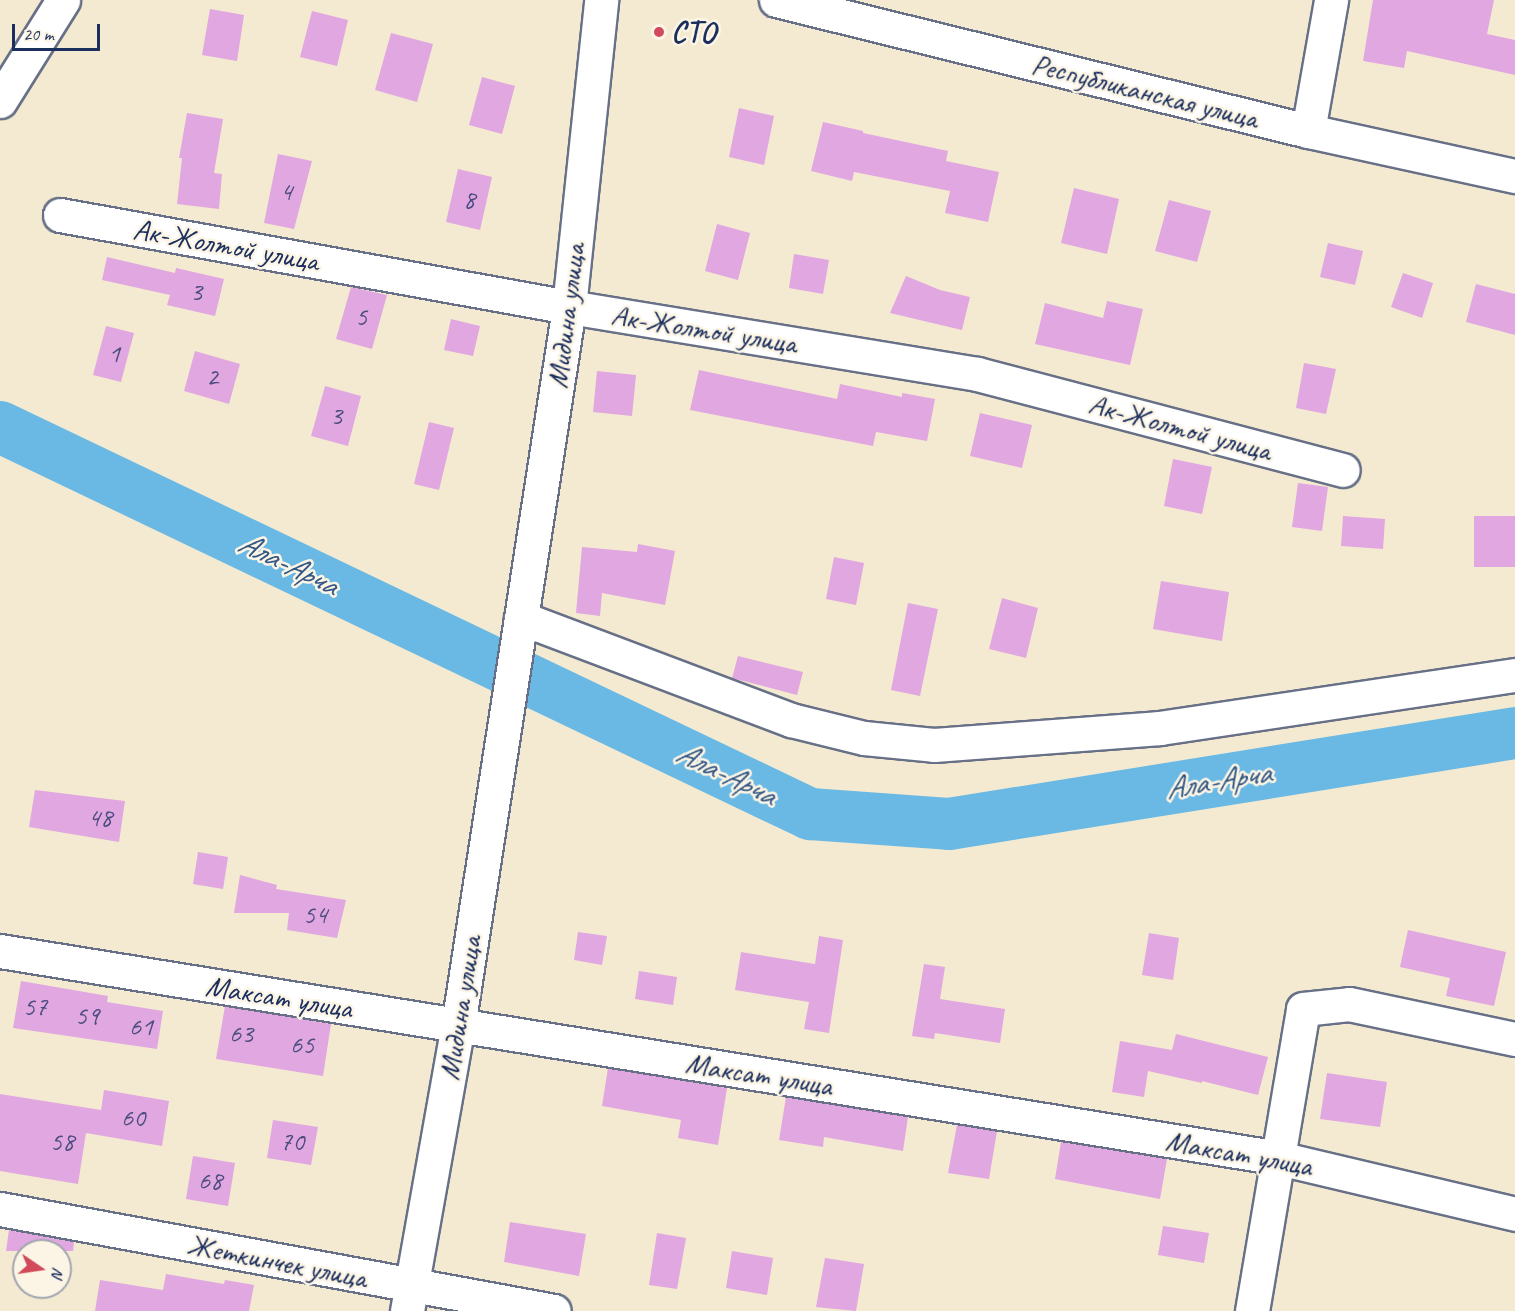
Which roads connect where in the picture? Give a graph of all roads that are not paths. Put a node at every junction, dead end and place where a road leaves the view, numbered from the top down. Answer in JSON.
{"nodes":[{"id":1,"x":63,"y":0,"type":"edge"},
{"id":2,"x":601,"y":0,"type":"edge"},
{"id":3,"x":776,"y":0,"type":"edge"},
{"id":4,"x":1331,"y":0,"type":"edge"},
{"id":5,"x":0,"y":101,"type":"edge"},
{"id":6,"x":1308,"y":131,"type":"junction"},
{"id":7,"x":1515,"y":176,"type":"edge"},
{"id":8,"x":60,"y":215,"type":"dead end"},
{"id":9,"x":569,"y":306,"type":"junction"},
{"id":10,"x":1343,"y":470,"type":"dead end"},
{"id":11,"x":520,"y":625,"type":"junction"},
{"id":12,"x":1515,"y":675,"type":"edge"},
{"id":13,"x":0,"y":951,"type":"edge"},
{"id":14,"x":458,"y":1026,"type":"junction"},
{"id":15,"x":1515,"y":1039,"type":"edge"},
{"id":16,"x":1278,"y":1158,"type":"junction"},
{"id":17,"x":0,"y":1209,"type":"edge"},
{"id":18,"x":1515,"y":1214,"type":"edge"},
{"id":19,"x":410,"y":1299,"type":"edge"},
{"id":20,"x":554,"y":1311,"type":"edge"},
{"id":21,"x":1252,"y":1311,"type":"edge"}],
"edges":[{"from":1,"to":5,"type":"street"},
{"from":2,"to":9,"type":"street","name":"Мидина улица"},
{"from":3,"to":6,"type":"street","name":"Республиканская улица"},
{"from":4,"to":6,"type":"street"},
{"from":6,"to":7,"type":"street","name":"Республиканская улица"},
{"from":8,"to":9,"type":"street","name":"Ак-Жолтой улица"},
{"from":9,"to":10,"type":"street","name":"Ак-Жолтой улица"},
{"from":9,"to":11,"type":"street","name":"Мидина улица"},
{"from":11,"to":12,"type":"street"},
{"from":11,"to":14,"type":"street","name":"Мидина улица"},
{"from":13,"to":14,"type":"street","name":"Максат улица"},
{"from":14,"to":16,"type":"street","name":"Максат улица"},
{"from":14,"to":19,"type":"street","name":"Мидина улица"},
{"from":15,"to":16,"type":"street"},
{"from":16,"to":18,"type":"street","name":"Максат улица"},
{"from":16,"to":21,"type":"street"},
{"from":17,"to":19,"type":"street","name":"Жеткинчек улица"},
{"from":19,"to":20,"type":"street","name":"Жеткинчек улица"}]}
